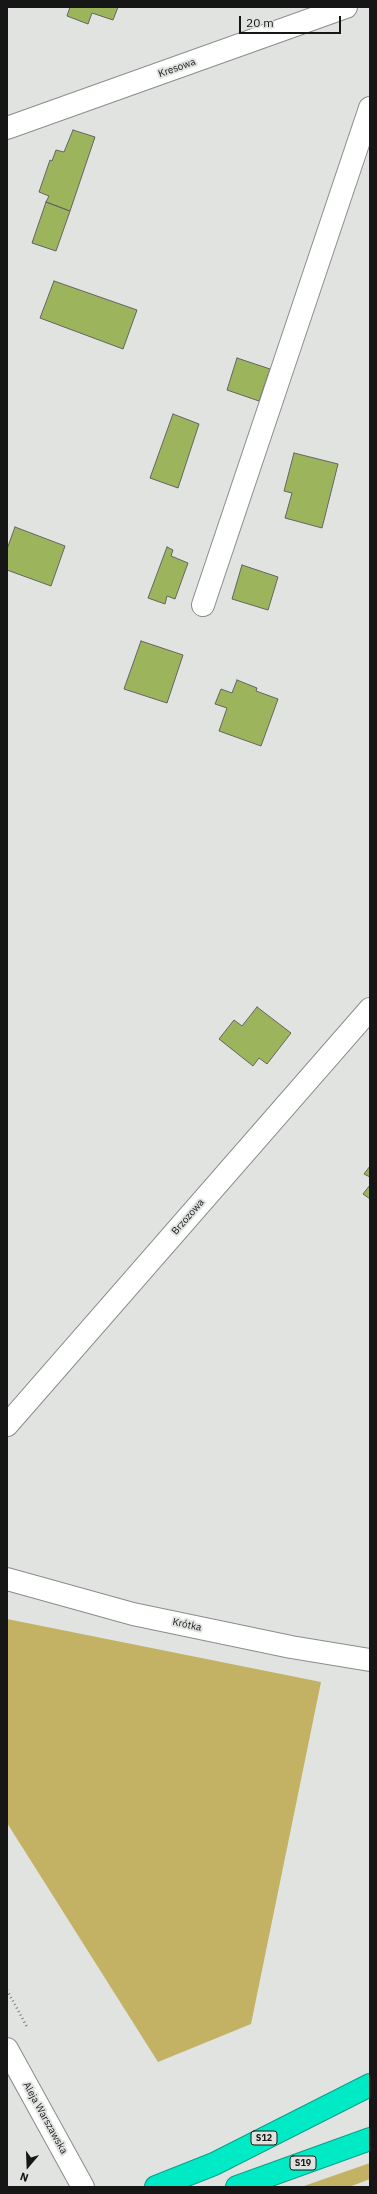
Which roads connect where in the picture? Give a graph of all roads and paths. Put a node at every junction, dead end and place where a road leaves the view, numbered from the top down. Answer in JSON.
{"nodes":[{"id":1,"x":346,"y":7,"type":"edge"},
{"id":2,"x":370,"y":108,"type":"edge"},
{"id":3,"x":7,"y":128,"type":"edge"},
{"id":4,"x":203,"y":605,"type":"dead end"},
{"id":5,"x":370,"y":1009,"type":"edge"},
{"id":6,"x":7,"y":1425,"type":"edge"},
{"id":7,"x":7,"y":1579,"type":"edge"},
{"id":8,"x":370,"y":1660,"type":"edge"},
{"id":9,"x":7,"y":2048,"type":"edge"},
{"id":10,"x":370,"y":2086,"type":"edge"},
{"id":11,"x":370,"y":2139,"type":"edge"},
{"id":12,"x":83,"y":2187,"type":"edge"},
{"id":13,"x":156,"y":2187,"type":"edge"},
{"id":14,"x":237,"y":2187,"type":"edge"}],
"edges":[{"from":1,"to":3,"type":"street","name":"Kresowa"},
{"from":2,"to":4,"type":"street"},
{"from":5,"to":6,"type":"street","name":"Brzozowa"},
{"from":7,"to":8,"type":"street","name":"Krótka"},
{"from":9,"to":12,"type":"street","name":"Aleja Warszawska"},
{"from":10,"to":13,"type":"highway","number":"S12"},
{"from":11,"to":14,"type":"highway","number":"S19"}]}
